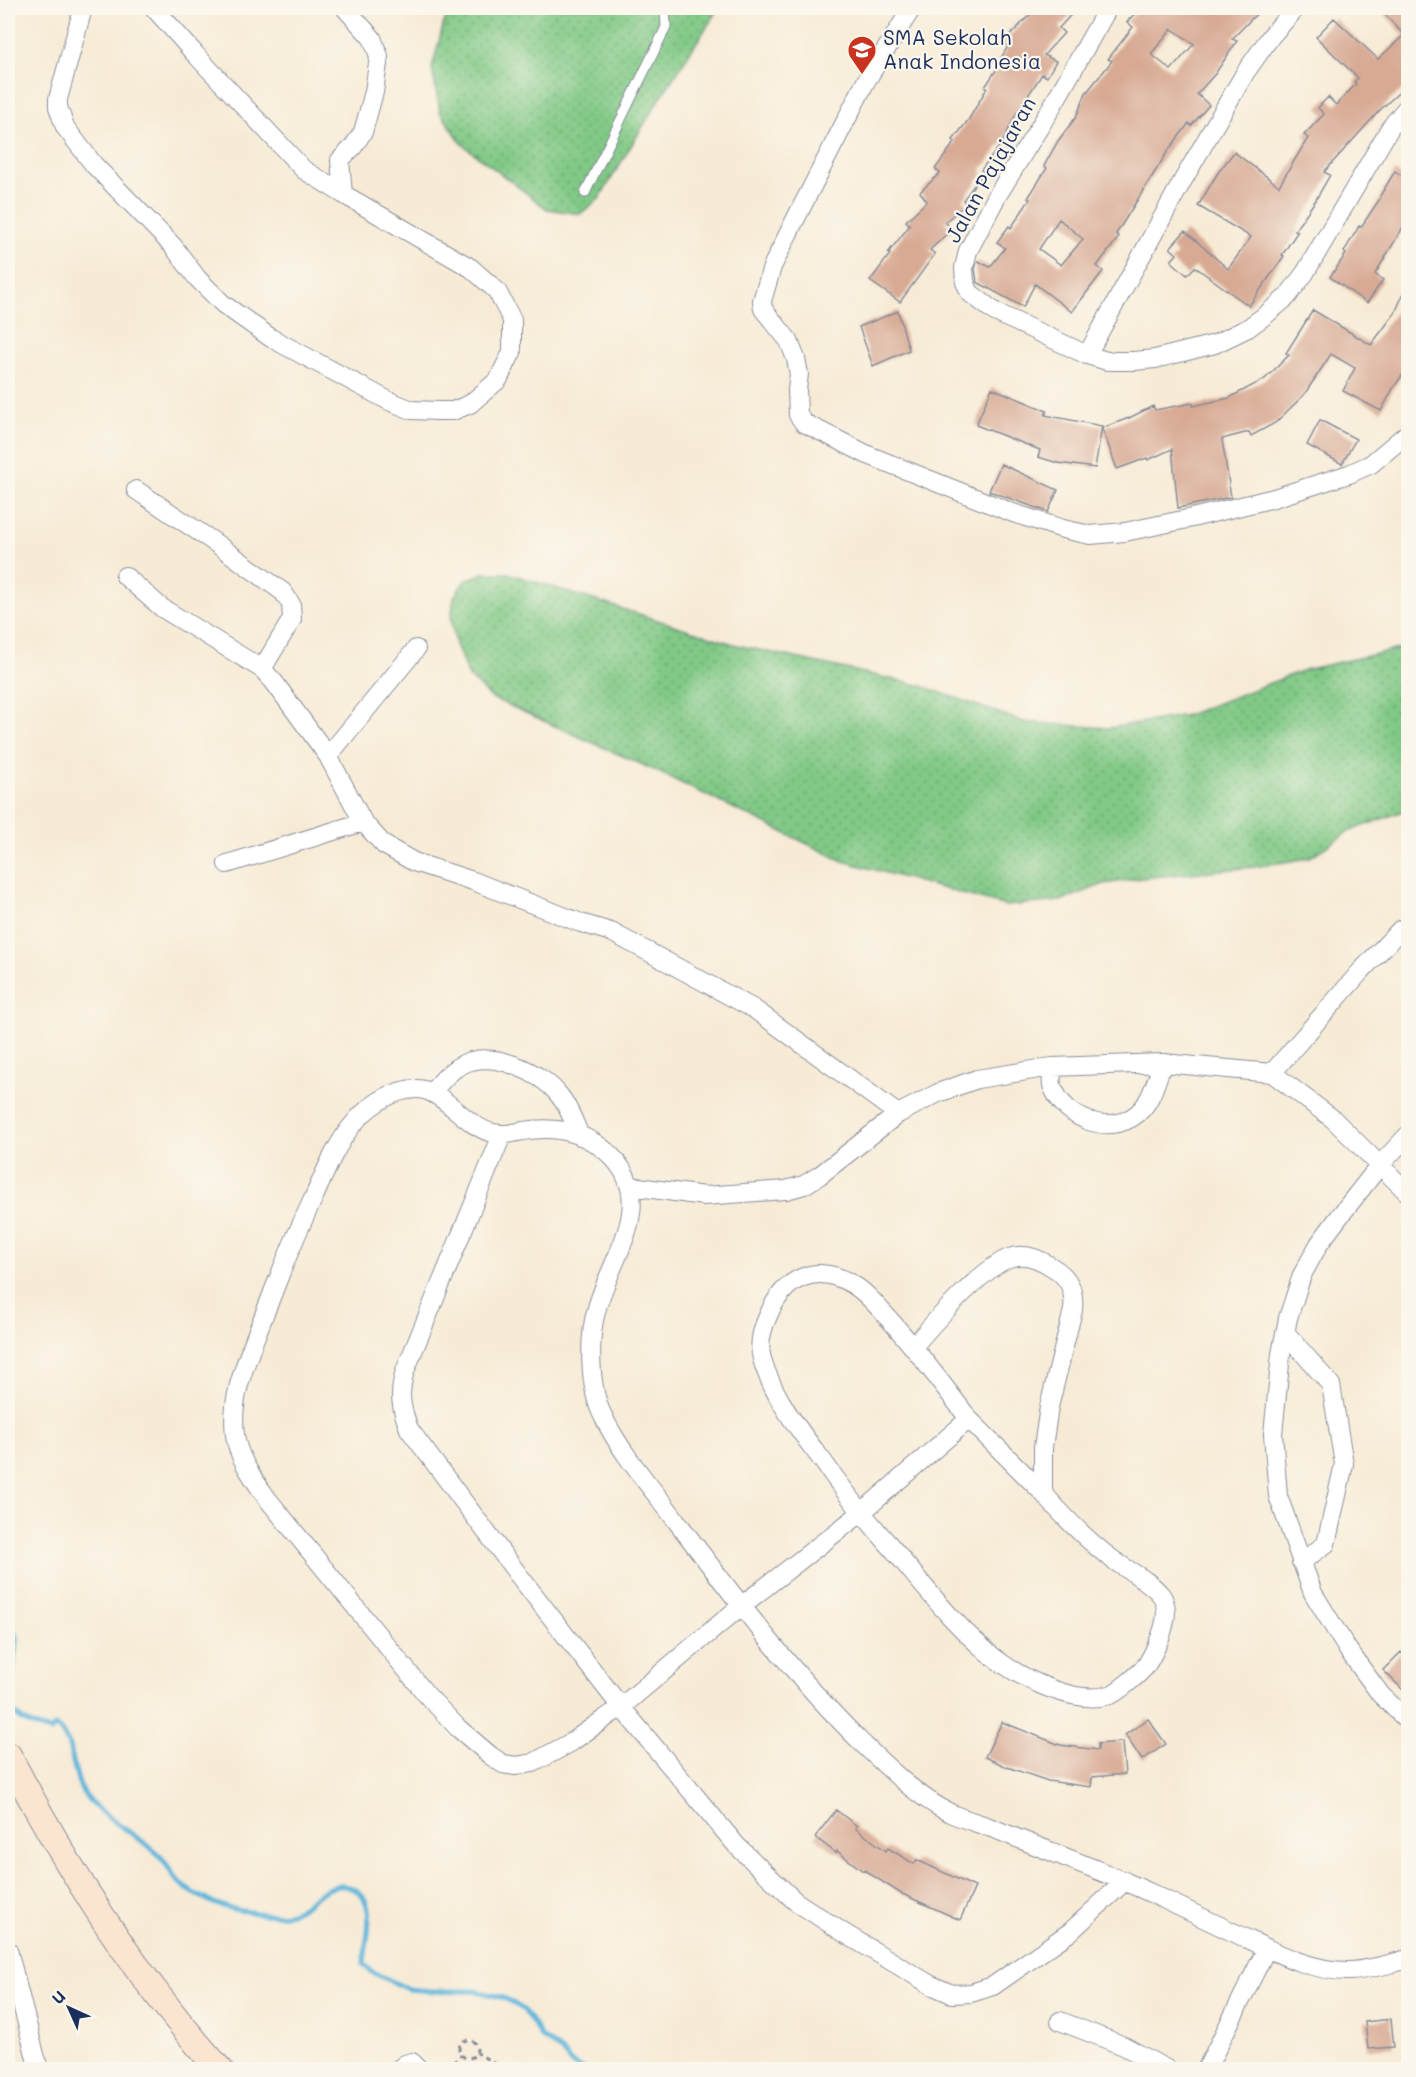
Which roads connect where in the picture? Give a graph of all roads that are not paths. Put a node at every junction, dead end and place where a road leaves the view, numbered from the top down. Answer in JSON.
{"nodes":[{"id":1,"x":83,"y":8,"type":"edge"},
{"id":2,"x":154,"y":8,"type":"edge"},
{"id":3,"x":345,"y":8,"type":"edge"},
{"id":4,"x":665,"y":8,"type":"edge"},
{"id":5,"x":912,"y":8,"type":"edge"},
{"id":6,"x":1108,"y":8,"type":"edge"},
{"id":7,"x":1296,"y":8,"type":"edge"},
{"id":8,"x":1408,"y":106,"type":"edge"},
{"id":9,"x":340,"y":160,"type":"junction"},
{"id":10,"x":304,"y":170,"type":"junction"},
{"id":11,"x":585,"y":193,"type":"dead end"},
{"id":12,"x":343,"y":194,"type":"junction"},
{"id":13,"x":1087,"y":355,"type":"junction"},
{"id":14,"x":1408,"y":433,"type":"edge"},
{"id":15,"x":136,"y":490,"type":"dead end"},
{"id":16,"x":125,"y":576,"type":"dead end"},
{"id":17,"x":416,"y":649,"type":"dead end"},
{"id":18,"x":262,"y":669,"type":"junction"},
{"id":19,"x":328,"y":756,"type":"junction"},
{"id":20,"x":363,"y":822,"type":"junction"},
{"id":21,"x":227,"y":864,"type":"dead end"},
{"id":22,"x":1408,"y":926,"type":"edge"},
{"id":23,"x":1163,"y":1063,"type":"junction"},
{"id":24,"x":1052,"y":1067,"type":"junction"},
{"id":25,"x":1272,"y":1073,"type":"junction"},
{"id":26,"x":432,"y":1092,"type":"junction"},
{"id":27,"x":898,"y":1114,"type":"junction"},
{"id":28,"x":502,"y":1135,"type":"junction"},
{"id":29,"x":1408,"y":1135,"type":"edge"},
{"id":30,"x":580,"y":1136,"type":"junction"},
{"id":31,"x":1380,"y":1165,"type":"junction"},
{"id":32,"x":631,"y":1186,"type":"junction"},
{"id":33,"x":1408,"y":1193,"type":"edge"},
{"id":34,"x":1285,"y":1332,"type":"junction"},
{"id":35,"x":914,"y":1346,"type":"junction"},
{"id":36,"x":969,"y":1419,"type":"junction"},
{"id":37,"x":1043,"y":1493,"type":"junction"},
{"id":38,"x":861,"y":1512,"type":"junction"},
{"id":39,"x":1301,"y":1562,"type":"junction"},
{"id":40,"x":741,"y":1606,"type":"junction"},
{"id":41,"x":621,"y":1707,"type":"junction"},
{"id":42,"x":1408,"y":1721,"type":"edge"},
{"id":43,"x":8,"y":1755,"type":"edge"},
{"id":44,"x":1125,"y":1881,"type":"junction"},
{"id":45,"x":1268,"y":1948,"type":"junction"},
{"id":46,"x":8,"y":1950,"type":"edge"},
{"id":47,"x":1408,"y":1959,"type":"edge"},
{"id":48,"x":1060,"y":2021,"type":"dead end"},
{"id":49,"x":39,"y":2070,"type":"edge"},
{"id":50,"x":220,"y":2070,"type":"edge"},
{"id":51,"x":398,"y":2070,"type":"edge"},
{"id":52,"x":420,"y":2070,"type":"edge"},
{"id":53,"x":1168,"y":2070,"type":"edge"},
{"id":54,"x":1206,"y":2070,"type":"edge"}],
"edges":[{"from":1,"to":12,"type":"street"},
{"from":2,"to":10,"type":"street"},
{"from":3,"to":9,"type":"street"},
{"from":4,"to":11,"type":"lane"},
{"from":5,"to":14,"type":"street"},
{"from":6,"to":13,"type":"street","name":"Jalan Pajajaran"},
{"from":7,"to":13,"type":"street"},
{"from":8,"to":13,"type":"street","name":"Jalan Pajajaran"},
{"from":9,"to":10,"type":"street"},
{"from":9,"to":12,"type":"street"},
{"from":10,"to":12,"type":"street"},
{"from":15,"to":18,"type":"street"},
{"from":16,"to":18,"type":"street"},
{"from":17,"to":19,"type":"street"},
{"from":18,"to":19,"type":"street"},
{"from":19,"to":20,"type":"street"},
{"from":20,"to":21,"type":"street"},
{"from":20,"to":27,"type":"street"},
{"from":22,"to":25,"type":"street"},
{"from":23,"to":24,"type":"street"},
{"from":23,"to":24,"type":"street"},
{"from":23,"to":25,"type":"street"},
{"from":24,"to":27,"type":"street"},
{"from":25,"to":31,"type":"street"},
{"from":26,"to":28,"type":"street"},
{"from":26,"to":30,"type":"street"},
{"from":26,"to":41,"type":"street"},
{"from":27,"to":32,"type":"street"},
{"from":28,"to":30,"type":"street"},
{"from":28,"to":41,"type":"street"},
{"from":29,"to":31,"type":"street"},
{"from":30,"to":32,"type":"street"},
{"from":31,"to":33,"type":"street"},
{"from":31,"to":34,"type":"street"},
{"from":32,"to":40,"type":"street"},
{"from":34,"to":39,"type":"street"},
{"from":34,"to":39,"type":"street"},
{"from":35,"to":36,"type":"street"},
{"from":35,"to":37,"type":"street"},
{"from":35,"to":38,"type":"street"},
{"from":36,"to":37,"type":"street"},
{"from":36,"to":38,"type":"street"},
{"from":37,"to":38,"type":"street"},
{"from":38,"to":40,"type":"street"},
{"from":39,"to":42,"type":"street"},
{"from":40,"to":41,"type":"street"},
{"from":40,"to":44,"type":"street"},
{"from":41,"to":44,"type":"street"},
{"from":43,"to":50,"type":"main road"},
{"from":44,"to":45,"type":"street"},
{"from":45,"to":47,"type":"street"},
{"from":45,"to":54,"type":"street"},
{"from":46,"to":49,"type":"street"},
{"from":48,"to":53,"type":"street"},
{"from":51,"to":52,"type":"street"}]}
